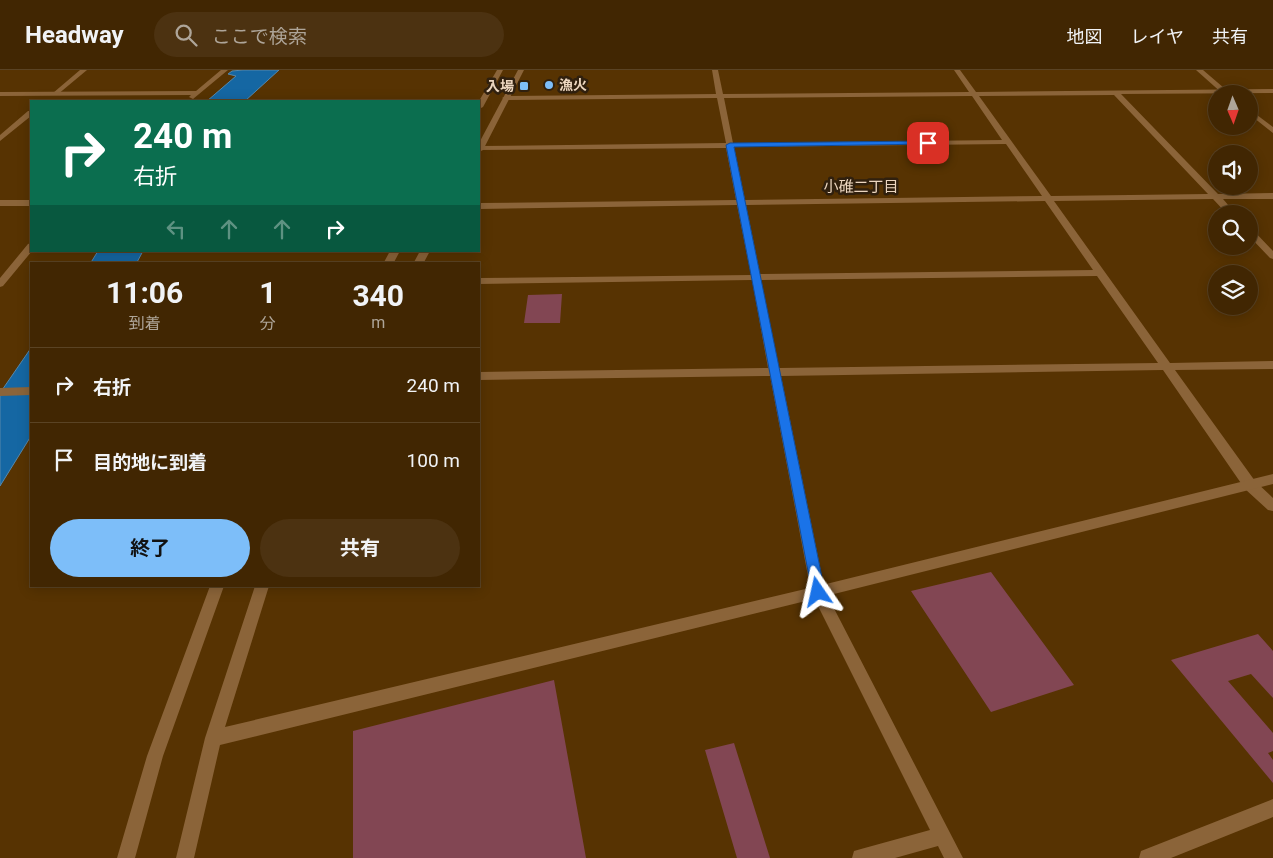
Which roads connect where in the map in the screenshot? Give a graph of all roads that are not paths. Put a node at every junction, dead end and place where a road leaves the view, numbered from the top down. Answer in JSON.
{"nodes":[{"id":1,"x":84,"y":70,"type":"edge"},
{"id":2,"x":225,"y":70,"type":"edge"},
{"id":3,"x":500,"y":70,"type":"edge"},
{"id":4,"x":521,"y":70,"type":"edge"},
{"id":5,"x":715,"y":70,"type":"edge"},
{"id":6,"x":957,"y":70,"type":"edge"},
{"id":7,"x":1199,"y":70,"type":"edge"},
{"id":8,"x":1217,"y":85,"type":"edge"},
{"id":9,"x":198,"y":92,"type":"junction"},
{"id":10,"x":1258,"y":92,"type":"edge"},
{"id":11,"x":1273,"y":92,"type":"edge"},
{"id":12,"x":1116,"y":93,"type":"junction"},
{"id":13,"x":1208,"y":93,"type":"edge"},
{"id":14,"x":0,"y":94,"type":"edge"},
{"id":15,"x":55,"y":94,"type":"junction"},
{"id":16,"x":974,"y":94,"type":"junction"},
{"id":17,"x":720,"y":96,"type":"junction"},
{"id":18,"x":506,"y":98,"type":"junction"},
{"id":19,"x":47,"y":100,"type":"edge"},
{"id":20,"x":188,"y":100,"type":"edge"},
{"id":21,"x":480,"y":105,"type":"edge"},
{"id":22,"x":30,"y":114,"type":"edge"},
{"id":23,"x":1258,"y":118,"type":"edge"},
{"id":24,"x":1273,"y":131,"type":"edge"},
{"id":25,"x":0,"y":139,"type":"edge"},
{"id":26,"x":1008,"y":142,"type":"junction"},
{"id":27,"x":730,"y":145,"type":"junction"},
{"id":28,"x":480,"y":147,"type":"edge"},
{"id":29,"x":480,"y":149,"type":"edge"},
{"id":30,"x":1273,"y":196,"type":"edge"},
{"id":31,"x":1216,"y":197,"type":"junction"},
{"id":32,"x":1048,"y":199,"type":"junction"},
{"id":33,"x":0,"y":203,"type":"edge"},
{"id":34,"x":30,"y":203,"type":"edge"},
{"id":35,"x":741,"y":203,"type":"junction"},
{"id":36,"x":1224,"y":205,"type":"edge"},
{"id":37,"x":480,"y":206,"type":"edge"},
{"id":38,"x":1258,"y":240,"type":"edge"},
{"id":39,"x":30,"y":247,"type":"edge"},
{"id":40,"x":1273,"y":256,"type":"edge"},
{"id":41,"x":1100,"y":273,"type":"junction"},
{"id":42,"x":756,"y":278,"type":"junction"},
{"id":43,"x":480,"y":281,"type":"edge"},
{"id":44,"x":0,"y":284,"type":"edge"},
{"id":45,"x":1273,"y":365,"type":"edge"},
{"id":46,"x":1166,"y":366,"type":"junction"},
{"id":47,"x":774,"y":372,"type":"junction"},
{"id":48,"x":480,"y":376,"type":"edge"},
{"id":49,"x":30,"y":391,"type":"edge"},
{"id":50,"x":0,"y":392,"type":"edge"},
{"id":51,"x":1273,"y":479,"type":"edge"},
{"id":52,"x":1250,"y":485,"type":"junction"},
{"id":53,"x":1273,"y":506,"type":"edge"},
{"id":54,"x":217,"y":587,"type":"edge"},
{"id":55,"x":262,"y":587,"type":"edge"},
{"id":56,"x":818,"y":592,"type":"junction"},
{"id":57,"x":213,"y":738,"type":"junction"},
{"id":58,"x":1273,"y":808,"type":"edge"},
{"id":59,"x":942,"y":836,"type":"junction"},
{"id":60,"x":126,"y":858,"type":"edge"},
{"id":61,"x":185,"y":858,"type":"edge"},
{"id":62,"x":861,"y":858,"type":"edge"},
{"id":63,"x":954,"y":858,"type":"edge"},
{"id":64,"x":1148,"y":858,"type":"edge"}],
"edges":[{"from":1,"to":15,"type":"street"},
{"from":2,"to":9,"type":"street"},
{"from":3,"to":21,"type":"street"},
{"from":4,"to":18,"type":"street"},
{"from":5,"to":17,"type":"street"},
{"from":6,"to":16,"type":"street"},
{"from":7,"to":8,"type":"street"},
{"from":9,"to":15,"type":"street"},
{"from":9,"to":20,"type":"street"},
{"from":10,"to":11,"type":"street"},
{"from":12,"to":13,"type":"street"},
{"from":12,"to":16,"type":"street"},
{"from":12,"to":31,"type":"street"},
{"from":14,"to":15,"type":"street"},
{"from":15,"to":19,"type":"street"},
{"from":16,"to":17,"type":"street"},
{"from":16,"to":26,"type":"street"},
{"from":17,"to":18,"type":"street"},
{"from":17,"to":27,"type":"street"},
{"from":18,"to":28,"type":"street"},
{"from":22,"to":25,"type":"street"},
{"from":23,"to":24,"type":"street"},
{"from":26,"to":27,"type":"street"},
{"from":26,"to":32,"type":"street"},
{"from":27,"to":29,"type":"street"},
{"from":27,"to":35,"type":"street"},
{"from":30,"to":31,"type":"street"},
{"from":31,"to":32,"type":"street"},
{"from":31,"to":36,"type":"street"},
{"from":32,"to":35,"type":"street"},
{"from":32,"to":41,"type":"street"},
{"from":33,"to":34,"type":"street"},
{"from":35,"to":37,"type":"street"},
{"from":35,"to":42,"type":"street"},
{"from":38,"to":40,"type":"street"},
{"from":39,"to":44,"type":"street"},
{"from":41,"to":42,"type":"street"},
{"from":41,"to":46,"type":"street"},
{"from":42,"to":43,"type":"street"},
{"from":42,"to":47,"type":"street"},
{"from":45,"to":46,"type":"street"},
{"from":46,"to":47,"type":"street"},
{"from":46,"to":52,"type":"street"},
{"from":47,"to":48,"type":"street"},
{"from":47,"to":56,"type":"street"},
{"from":49,"to":50,"type":"street"},
{"from":51,"to":52,"type":"street"},
{"from":52,"to":53,"type":"street"},
{"from":52,"to":56,"type":"street"},
{"from":54,"to":60,"type":"street"},
{"from":55,"to":57,"type":"street"},
{"from":56,"to":57,"type":"street"},
{"from":56,"to":59,"type":"street"},
{"from":57,"to":61,"type":"street"},
{"from":58,"to":64,"type":"street"},
{"from":59,"to":62,"type":"street"},
{"from":59,"to":63,"type":"street"}]}
